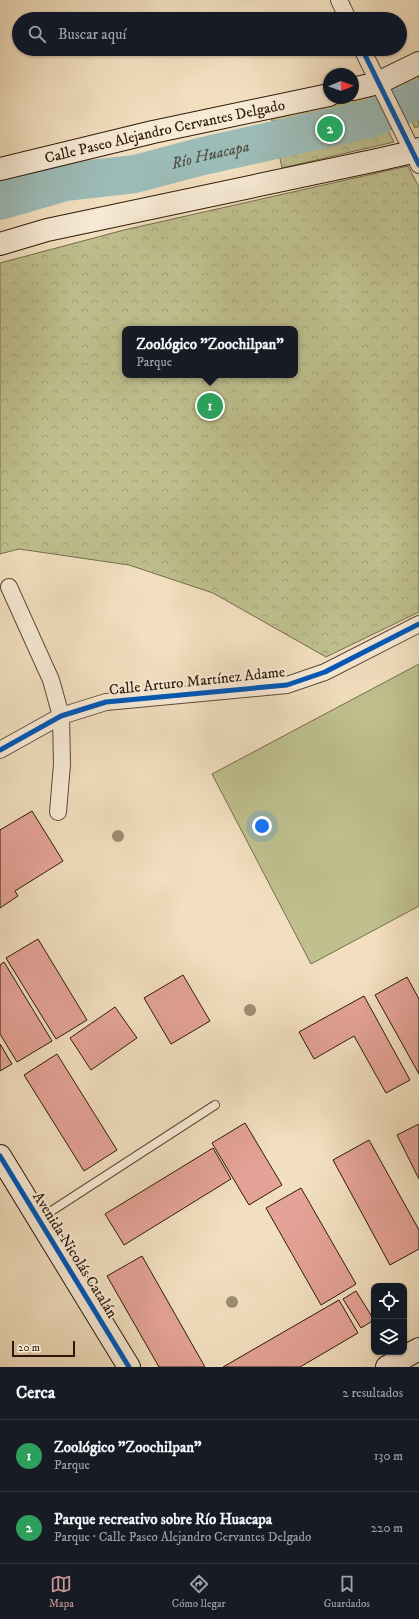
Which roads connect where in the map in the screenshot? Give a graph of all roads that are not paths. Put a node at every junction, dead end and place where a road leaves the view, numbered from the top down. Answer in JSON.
{"nodes":[{"id":1,"x":339,"y":0,"type":"edge"},
{"id":2,"x":345,"y":12,"type":"edge"},
{"id":3,"x":365,"y":56,"type":"edge"},
{"id":4,"x":419,"y":63,"type":"edge"},
{"id":5,"x":378,"y":84,"type":"junction"},
{"id":6,"x":359,"y":88,"type":"edge"},
{"id":7,"x":323,"y":96,"type":"edge"},
{"id":8,"x":415,"y":154,"type":"edge"},
{"id":9,"x":0,"y":169,"type":"edge"},
{"id":10,"x":0,"y":244,"type":"edge"},
{"id":11,"x":9,"y":587,"type":"dead end"},
{"id":12,"x":419,"y":624,"type":"edge"},
{"id":13,"x":61,"y":716,"type":"junction"},
{"id":14,"x":0,"y":750,"type":"edge"},
{"id":15,"x":58,"y":812,"type":"dead end"},
{"id":16,"x":215,"y":1105,"type":"dead end"},
{"id":17,"x":0,"y":1156,"type":"edge"},
{"id":18,"x":38,"y":1219,"type":"junction"},
{"id":19,"x":419,"y":1348,"type":"edge"},
{"id":20,"x":129,"y":1367,"type":"edge"},
{"id":21,"x":387,"y":1367,"type":"edge"}],
"edges":[{"from":1,"to":2,"type":"street"},
{"from":3,"to":5,"type":"street"},
{"from":4,"to":5,"type":"main road"},
{"from":5,"to":6,"type":"main road"},
{"from":5,"to":8,"type":"street"},
{"from":7,"to":9,"type":"main road","name":"Calle Paseo Alejandro Cervantes Delgado"},
{"from":8,"to":10,"type":"main road"},
{"from":11,"to":13,"type":"street"},
{"from":12,"to":13,"type":"street","name":"Calle Arturo Martínez Adame"},
{"from":13,"to":14,"type":"street","name":"Calle Arturo Martínez Adame"},
{"from":13,"to":15,"type":"street"},
{"from":16,"to":18,"type":"lane"},
{"from":17,"to":18,"type":"main road","name":"Avenida Nicolás Catalán"},
{"from":18,"to":20,"type":"main road","name":"Avenida Nicolás Catalán"},
{"from":19,"to":21,"type":"main road"}]}
